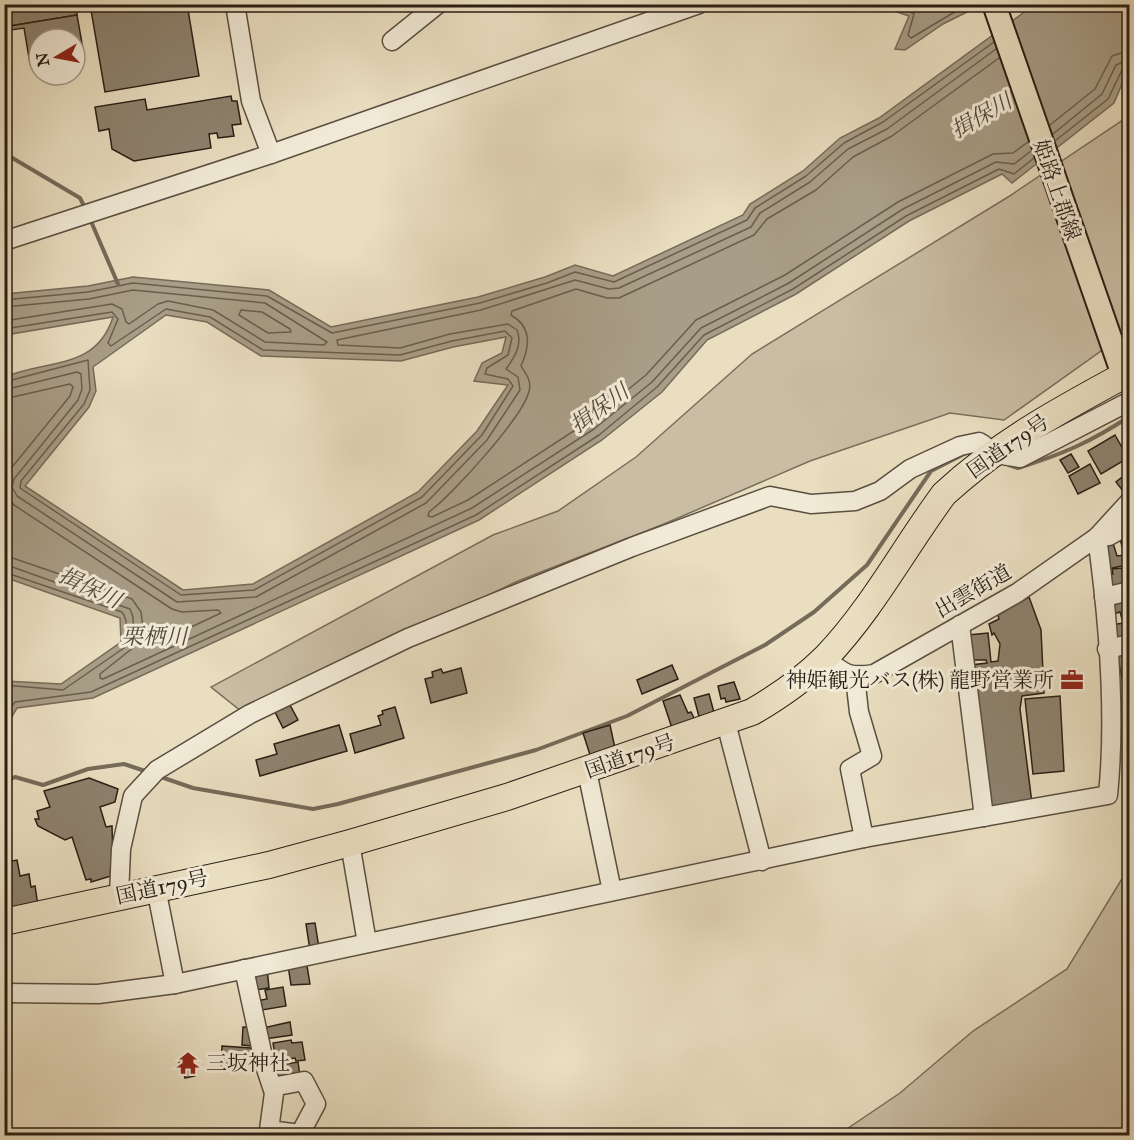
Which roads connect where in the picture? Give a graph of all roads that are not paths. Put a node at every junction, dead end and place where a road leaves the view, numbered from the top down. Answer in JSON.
{"nodes":[{"id":1,"x":235,"y":4,"type":"edge"},
{"id":2,"x":438,"y":4,"type":"edge"},
{"id":3,"x":699,"y":4,"type":"edge"},
{"id":4,"x":994,"y":4,"type":"edge"},
{"id":5,"x":392,"y":41,"type":"dead end"},
{"id":6,"x":271,"y":154,"type":"junction"},
{"id":7,"x":4,"y":241,"type":"edge"},
{"id":8,"x":1126,"y":373,"type":"edge"},
{"id":9,"x":1130,"y":401,"type":"edge"},
{"id":10,"x":984,"y":445,"type":"dead end"},
{"id":11,"x":1002,"y":455,"type":"dead end"},
{"id":12,"x":1130,"y":501,"type":"edge"},
{"id":13,"x":1130,"y":524,"type":"edge"},
{"id":14,"x":1097,"y":537,"type":"junction"},
{"id":15,"x":1130,"y":591,"type":"edge"},
{"id":16,"x":1104,"y":597,"type":"junction"},
{"id":17,"x":960,"y":625,"type":"junction"},
{"id":18,"x":1130,"y":644,"type":"edge"},
{"id":19,"x":1107,"y":649,"type":"junction"},
{"id":20,"x":825,"y":658,"type":"junction"},
{"id":21,"x":855,"y":677,"type":"junction"},
{"id":22,"x":726,"y":723,"type":"junction"},
{"id":23,"x":587,"y":771,"type":"junction"},
{"id":24,"x":984,"y":817,"type":"junction"},
{"id":25,"x":864,"y":838,"type":"junction"},
{"id":26,"x":350,"y":843,"type":"junction"},
{"id":27,"x":762,"y":861,"type":"junction"},
{"id":28,"x":156,"y":888,"type":"junction"},
{"id":29,"x":612,"y":891,"type":"junction"},
{"id":30,"x":119,"y":895,"type":"junction"},
{"id":31,"x":4,"y":922,"type":"edge"},
{"id":32,"x":367,"y":943,"type":"junction"},
{"id":33,"x":244,"y":969,"type":"junction"},
{"id":34,"x":175,"y":984,"type":"junction"},
{"id":35,"x":4,"y":993,"type":"edge"},
{"id":36,"x":272,"y":1087,"type":"junction"},
{"id":37,"x":262,"y":1133,"type":"edge"}],
"edges":[{"from":1,"to":6,"type":"street"},
{"from":2,"to":5,"type":"street"},
{"from":3,"to":6,"type":"street"},
{"from":4,"to":8,"type":"main road","name":"姫路上郡線"},
{"from":6,"to":7,"type":"street"},
{"from":8,"to":20,"type":"highway","name":"国道179号"},
{"from":9,"to":11,"type":"street"},
{"from":10,"to":30,"type":"street"},
{"from":12,"to":14,"type":"street","name":"出雲街道"},
{"from":13,"to":14,"type":"street"},
{"from":14,"to":16,"type":"street"},
{"from":14,"to":17,"type":"street","name":"出雲街道"},
{"from":15,"to":16,"type":"street"},
{"from":16,"to":19,"type":"street"},
{"from":17,"to":21,"type":"street","name":"出雲街道"},
{"from":17,"to":24,"type":"street"},
{"from":18,"to":19,"type":"street"},
{"from":19,"to":24,"type":"street"},
{"from":20,"to":21,"type":"street"},
{"from":20,"to":22,"type":"highway","name":"国道179号"},
{"from":21,"to":25,"type":"street"},
{"from":22,"to":23,"type":"highway","name":"国道179号"},
{"from":22,"to":27,"type":"street"},
{"from":23,"to":26,"type":"highway","name":"国道179号"},
{"from":23,"to":29,"type":"street"},
{"from":24,"to":25,"type":"street"},
{"from":25,"to":27,"type":"street"},
{"from":26,"to":28,"type":"highway","name":"国道179号"},
{"from":26,"to":32,"type":"street"},
{"from":27,"to":29,"type":"street"},
{"from":28,"to":30,"type":"highway","name":"国道179号"},
{"from":28,"to":34,"type":"street"},
{"from":29,"to":32,"type":"street"},
{"from":30,"to":31,"type":"highway","name":"国道179号"},
{"from":32,"to":33,"type":"street"},
{"from":33,"to":34,"type":"street"},
{"from":33,"to":36,"type":"street"},
{"from":34,"to":35,"type":"street"},
{"from":36,"to":37,"type":"street"},
{"from":36,"to":37,"type":"street"}]}
